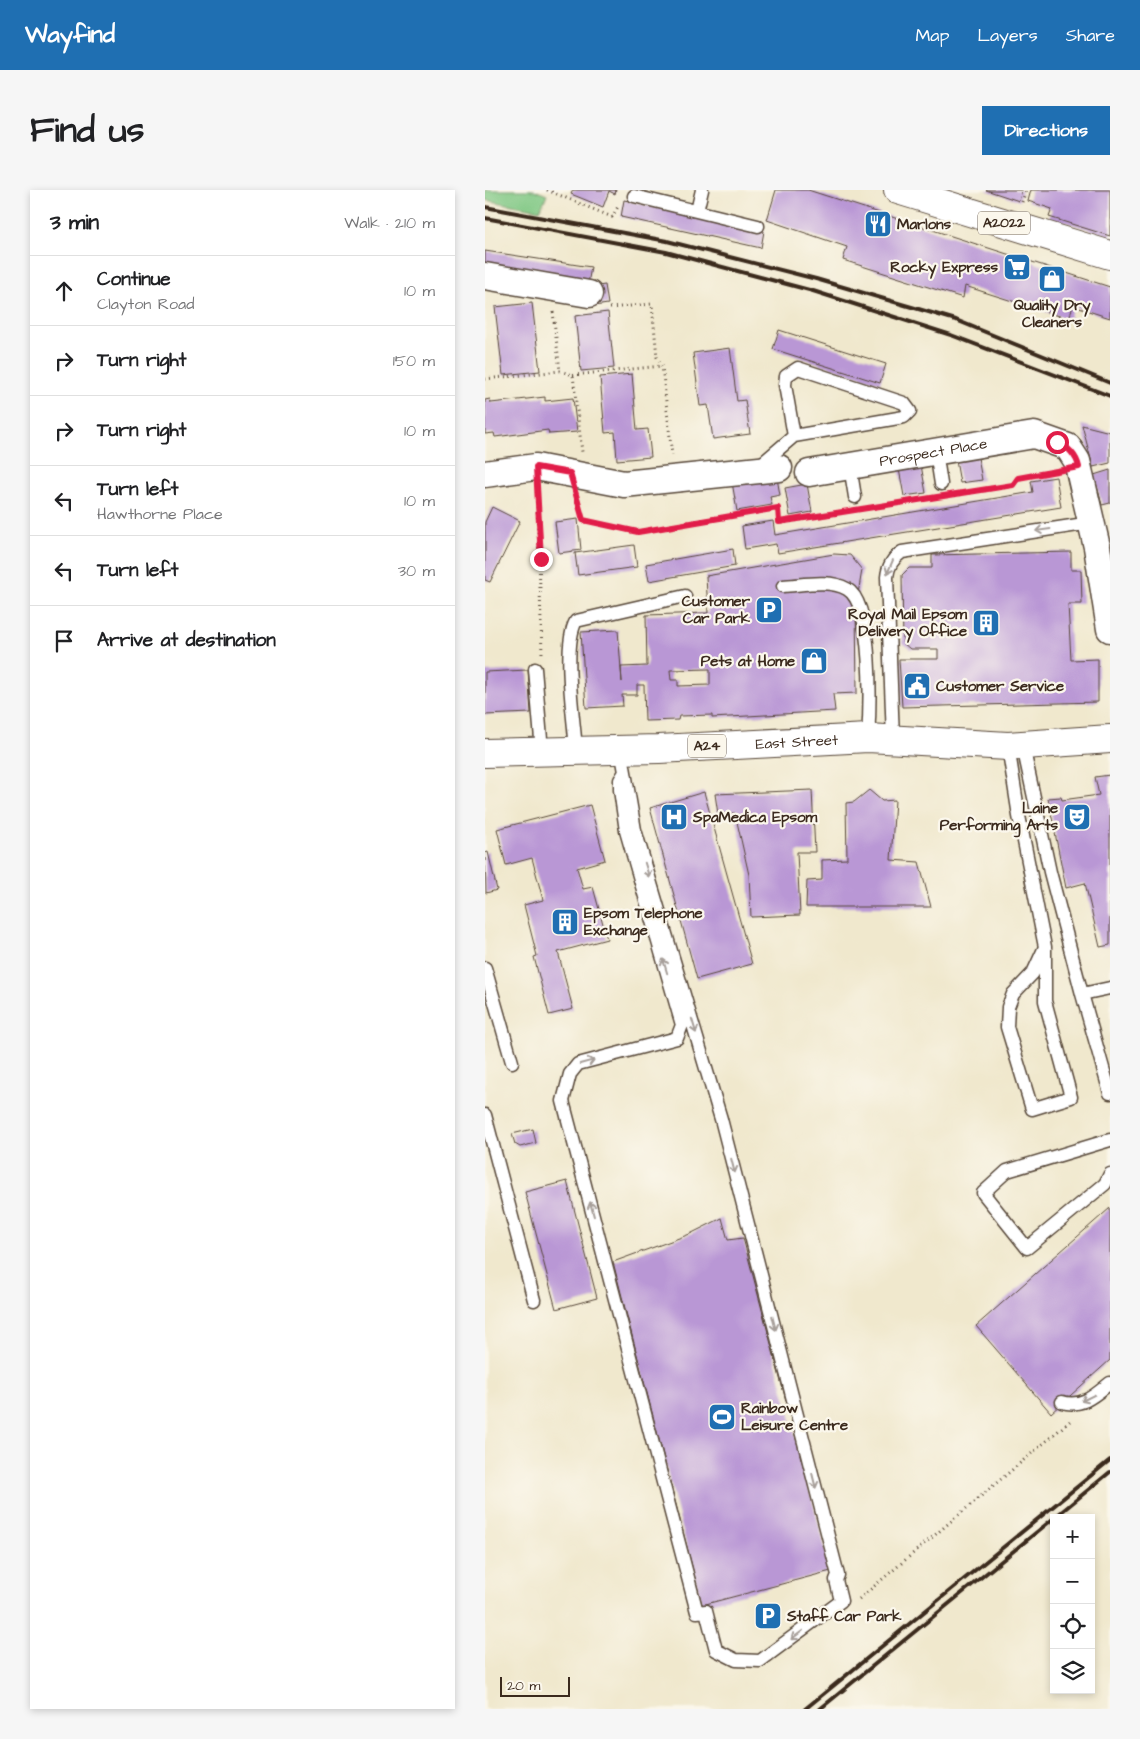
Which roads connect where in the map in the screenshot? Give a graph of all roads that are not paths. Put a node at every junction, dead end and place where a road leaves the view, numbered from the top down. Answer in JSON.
{"nodes":[{"id":1,"x":702,"y":190,"type":"edge"},
{"id":2,"x":898,"y":190,"type":"edge"},
{"id":3,"x":634,"y":196,"type":"road end"},
{"id":4,"x":697,"y":212,"type":"junction"},
{"id":5,"x":759,"y":226,"type":"dead end"},
{"id":6,"x":1110,"y":256,"type":"edge"},
{"id":7,"x":485,"y":276,"type":"edge"},
{"id":8,"x":596,"y":301,"type":"road end"},
{"id":9,"x":794,"y":436,"type":"junction"},
{"id":10,"x":936,"y":452,"type":"junction"},
{"id":11,"x":850,"y":466,"type":"junction"},
{"id":12,"x":779,"y":468,"type":"dead end"},
{"id":13,"x":754,"y":471,"type":"junction"},
{"id":14,"x":809,"y":472,"type":"dead end"},
{"id":15,"x":485,"y":474,"type":"edge"},
{"id":16,"x":941,"y":484,"type":"dead end"},
{"id":17,"x":855,"y":497,"type":"dead end"},
{"id":18,"x":1091,"y":523,"type":"junction"},
{"id":19,"x":783,"y":586,"type":"dead end"},
{"id":20,"x":685,"y":596,"type":"dead end"},
{"id":21,"x":1110,"y":629,"type":"edge"},
{"id":22,"x":539,"y":664,"type":"road end"},
{"id":23,"x":880,"y":738,"type":"junction"},
{"id":24,"x":1110,"y":738,"type":"edge"},
{"id":25,"x":1016,"y":746,"type":"junction"},
{"id":26,"x":576,"y":750,"type":"junction"},
{"id":27,"x":542,"y":751,"type":"junction"},
{"id":28,"x":485,"y":753,"type":"edge"},
{"id":29,"x":623,"y":760,"type":"junction"},
{"id":30,"x":1045,"y":946,"type":"junction"},
{"id":31,"x":485,"y":968,"type":"edge"},
{"id":32,"x":1110,"y":988,"type":"edge"},
{"id":33,"x":1082,"y":994,"type":"junction"},
{"id":34,"x":512,"y":1062,"type":"dead end"},
{"id":35,"x":1110,"y":1093,"type":"edge"},
{"id":36,"x":486,"y":1121,"type":"edge"},
{"id":37,"x":1110,"y":1140,"type":"edge"},
{"id":38,"x":1110,"y":1174,"type":"edge"},
{"id":39,"x":534,"y":1300,"type":"dead end"},
{"id":40,"x":1110,"y":1383,"type":"edge"},
{"id":41,"x":1063,"y":1402,"type":"dead end"}],
"edges":[{"from":1,"to":4,"type":"lane"},
{"from":2,"to":6,"type":"main road","number":"A2022"},
{"from":3,"to":4,"type":"lane"},
{"from":4,"to":5,"type":"lane"},
{"from":7,"to":8,"type":"street"},
{"from":9,"to":9,"type":"lane"},
{"from":9,"to":13,"type":"lane"},
{"from":10,"to":11,"type":"street","name":"Prospect Place"},
{"from":10,"to":16,"type":"lane"},
{"from":10,"to":18,"type":"street","name":"Prospect Place"},
{"from":11,"to":14,"type":"street","name":"Prospect Place"},
{"from":11,"to":17,"type":"lane"},
{"from":12,"to":13,"type":"street"},
{"from":13,"to":15,"type":"street"},
{"from":18,"to":21,"type":"street"},
{"from":18,"to":23,"type":"lane","one_way":true},
{"from":19,"to":23,"type":"lane"},
{"from":20,"to":26,"type":"lane"},
{"from":22,"to":27,"type":"lane"},
{"from":23,"to":25,"type":"main road","name":"East Street","number":"A24"},
{"from":23,"to":29,"type":"main road","name":"East Street","number":"A24"},
{"from":24,"to":25,"type":"main road","name":"East Street","number":"A24"},
{"from":25,"to":30,"type":"lane"},
{"from":25,"to":33,"type":"lane"},
{"from":26,"to":27,"type":"main road","name":"East Street","number":"A24"},
{"from":26,"to":29,"type":"main road","name":"East Street","number":"A24"},
{"from":27,"to":28,"type":"main road","name":"East Street","number":"A24"},
{"from":29,"to":29,"type":"lane","one_way":true},
{"from":30,"to":30,"type":"lane"},
{"from":31,"to":34,"type":"lane"},
{"from":32,"to":33,"type":"lane"},
{"from":33,"to":35,"type":"lane"},
{"from":36,"to":39,"type":"lane"},
{"from":37,"to":38,"type":"lane"},
{"from":40,"to":41,"type":"lane","one_way":true}]}
